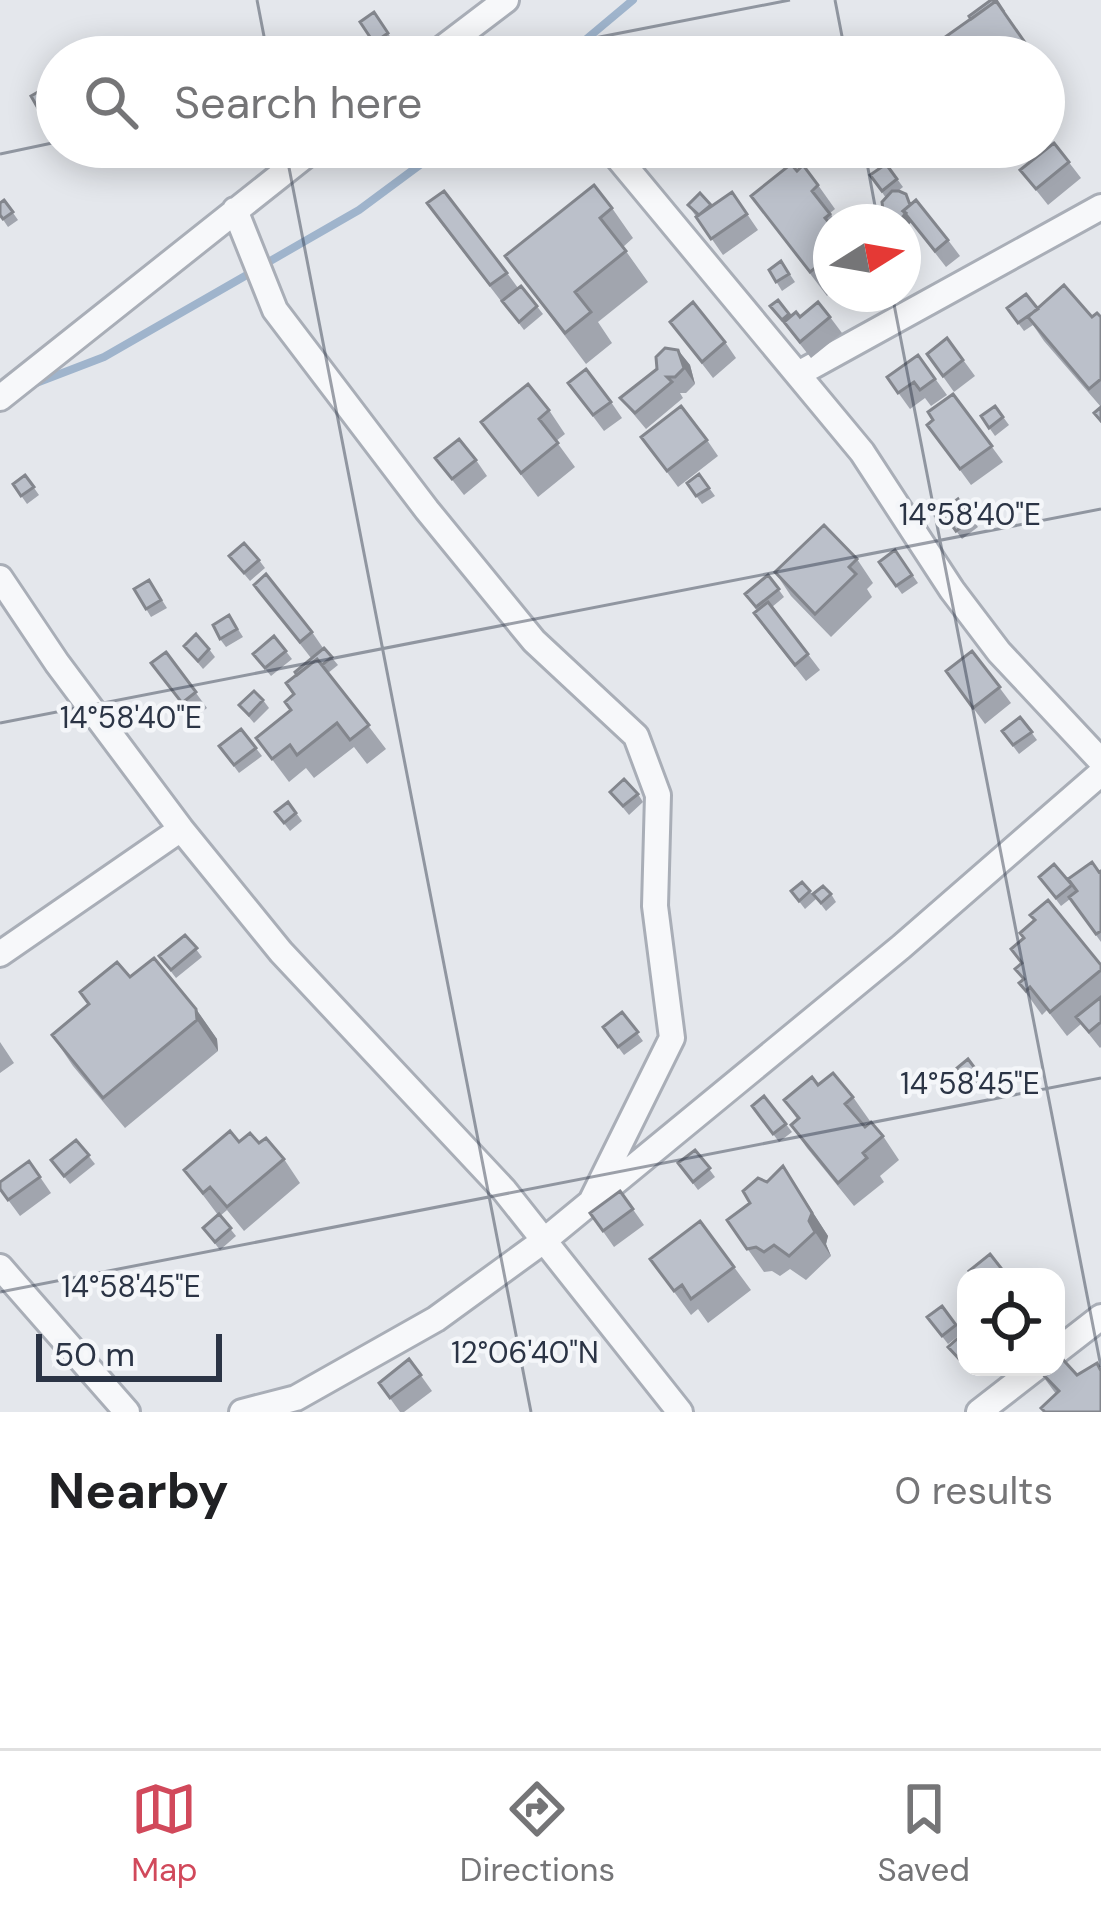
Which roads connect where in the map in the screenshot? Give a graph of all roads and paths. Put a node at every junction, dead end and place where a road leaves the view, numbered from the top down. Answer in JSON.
{"nodes":[{"id":1,"x":506,"y":0,"type":"edge"},
{"id":2,"x":458,"y":36,"type":"edge"},
{"id":3,"x":289,"y":168,"type":"edge"},
{"id":4,"x":627,"y":168,"type":"edge"},
{"id":5,"x":235,"y":209,"type":"junction"},
{"id":6,"x":1099,"y":212,"type":"edge"},
{"id":7,"x":800,"y":373,"type":"junction"},
{"id":8,"x":0,"y":398,"type":"edge"},
{"id":9,"x":0,"y":578,"type":"edge"},
{"id":10,"x":1101,"y":761,"type":"edge"},
{"id":11,"x":1101,"y":773,"type":"edge"},
{"id":12,"x":181,"y":829,"type":"junction"},
{"id":13,"x":0,"y":954,"type":"edge"},
{"id":14,"x":591,"y":1202,"type":"junction"},
{"id":15,"x":546,"y":1239,"type":"junction"},
{"id":16,"x":0,"y":1268,"type":"edge"},
{"id":17,"x":1101,"y":1317,"type":"edge"},
{"id":18,"x":1065,"y":1345,"type":"edge"},
{"id":19,"x":1025,"y":1376,"type":"edge"},
{"id":20,"x":127,"y":1412,"type":"edge"},
{"id":21,"x":242,"y":1412,"type":"edge"},
{"id":22,"x":680,"y":1412,"type":"edge"},
{"id":23,"x":979,"y":1412,"type":"edge"}],
"edges":[{"from":1,"to":2,"type":"street"},
{"from":3,"to":5,"type":"street"},
{"from":4,"to":7,"type":"street"},
{"from":5,"to":8,"type":"street"},
{"from":5,"to":14,"type":"street"},
{"from":6,"to":7,"type":"street"},
{"from":7,"to":10,"type":"street"},
{"from":9,"to":12,"type":"street"},
{"from":11,"to":14,"type":"street"},
{"from":12,"to":13,"type":"street"},
{"from":12,"to":15,"type":"street"},
{"from":14,"to":15,"type":"street"},
{"from":15,"to":21,"type":"street"},
{"from":15,"to":22,"type":"street"},
{"from":16,"to":20,"type":"street"},
{"from":17,"to":18,"type":"street"},
{"from":19,"to":23,"type":"street"}]}
